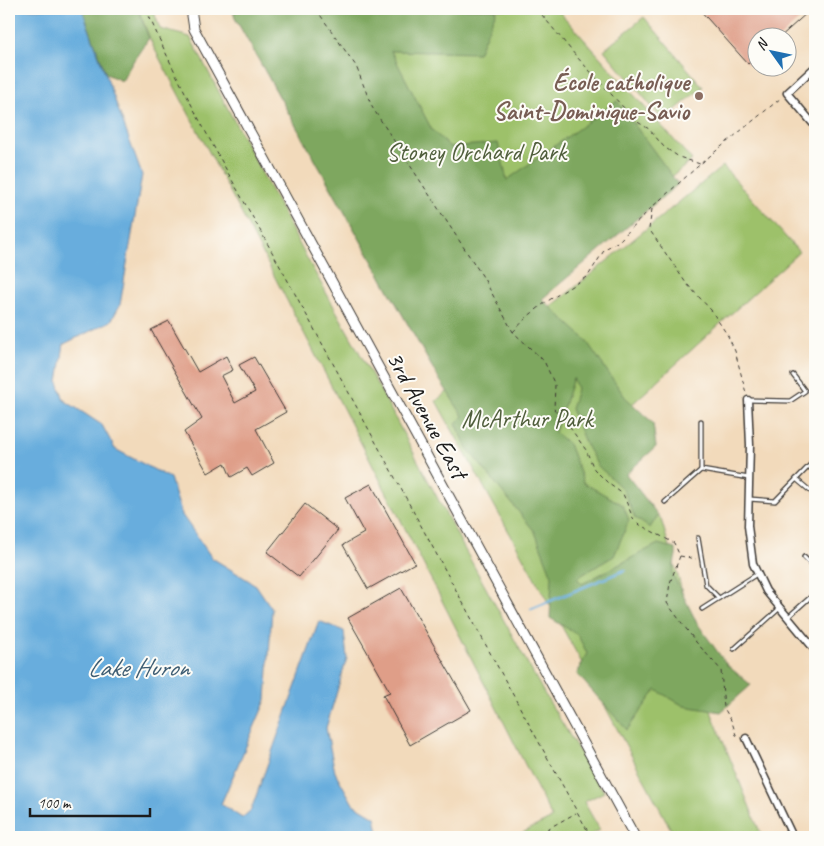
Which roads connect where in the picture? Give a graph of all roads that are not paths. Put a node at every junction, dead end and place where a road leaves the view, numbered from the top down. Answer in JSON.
{"nodes":[{"id":1,"x":191,"y":9,"type":"edge"},
{"id":2,"x":815,"y":67,"type":"edge"},
{"id":3,"x":815,"y":126,"type":"edge"},
{"id":4,"x":794,"y":375,"type":"dead end"},
{"id":5,"x":748,"y":400,"type":"joint"},
{"id":6,"x":701,"y":421,"type":"dead end"},
{"id":7,"x":811,"y":464,"type":"dead end"},
{"id":8,"x":701,"y":470,"type":"junction"},
{"id":9,"x":749,"y":478,"type":"junction"},
{"id":10,"x":796,"y":479,"type":"junction"},
{"id":11,"x":815,"y":495,"type":"edge"},
{"id":12,"x":748,"y":499,"type":"junction"},
{"id":13,"x":665,"y":502,"type":"dead end"},
{"id":14,"x":698,"y":538,"type":"dead end"},
{"id":15,"x":804,"y":557,"type":"dead end"},
{"id":16,"x":815,"y":568,"type":"edge"},
{"id":17,"x":757,"y":574,"type":"junction"},
{"id":18,"x":815,"y":592,"type":"edge"},
{"id":19,"x":719,"y":598,"type":"junction"},
{"id":20,"x":780,"y":608,"type":"junction"},
{"id":21,"x":702,"y":609,"type":"dead end"},
{"id":22,"x":787,"y":617,"type":"junction"},
{"id":23,"x":734,"y":649,"type":"dead end"},
{"id":24,"x":815,"y":650,"type":"edge"},
{"id":25,"x":746,"y":738,"type":"road end"},
{"id":26,"x":635,"y":837,"type":"edge"},
{"id":27,"x":794,"y":837,"type":"edge"}],
"edges":[{"from":1,"to":26,"type":"main road","name":"3rd Avenue East"},
{"from":2,"to":3,"type":"street"},
{"from":4,"to":5,"type":"lane"},
{"from":5,"to":9,"type":"street"},
{"from":6,"to":8,"type":"lane"},
{"from":7,"to":10,"type":"lane"},
{"from":8,"to":9,"type":"lane"},
{"from":8,"to":13,"type":"lane"},
{"from":9,"to":12,"type":"street"},
{"from":10,"to":11,"type":"lane"},
{"from":10,"to":12,"type":"lane"},
{"from":12,"to":17,"type":"street"},
{"from":14,"to":19,"type":"lane"},
{"from":15,"to":16,"type":"lane"},
{"from":17,"to":19,"type":"lane"},
{"from":17,"to":20,"type":"street"},
{"from":18,"to":22,"type":"lane"},
{"from":19,"to":21,"type":"lane"},
{"from":20,"to":22,"type":"street"},
{"from":20,"to":23,"type":"lane"},
{"from":22,"to":24,"type":"street"},
{"from":25,"to":27,"type":"street"}]}
